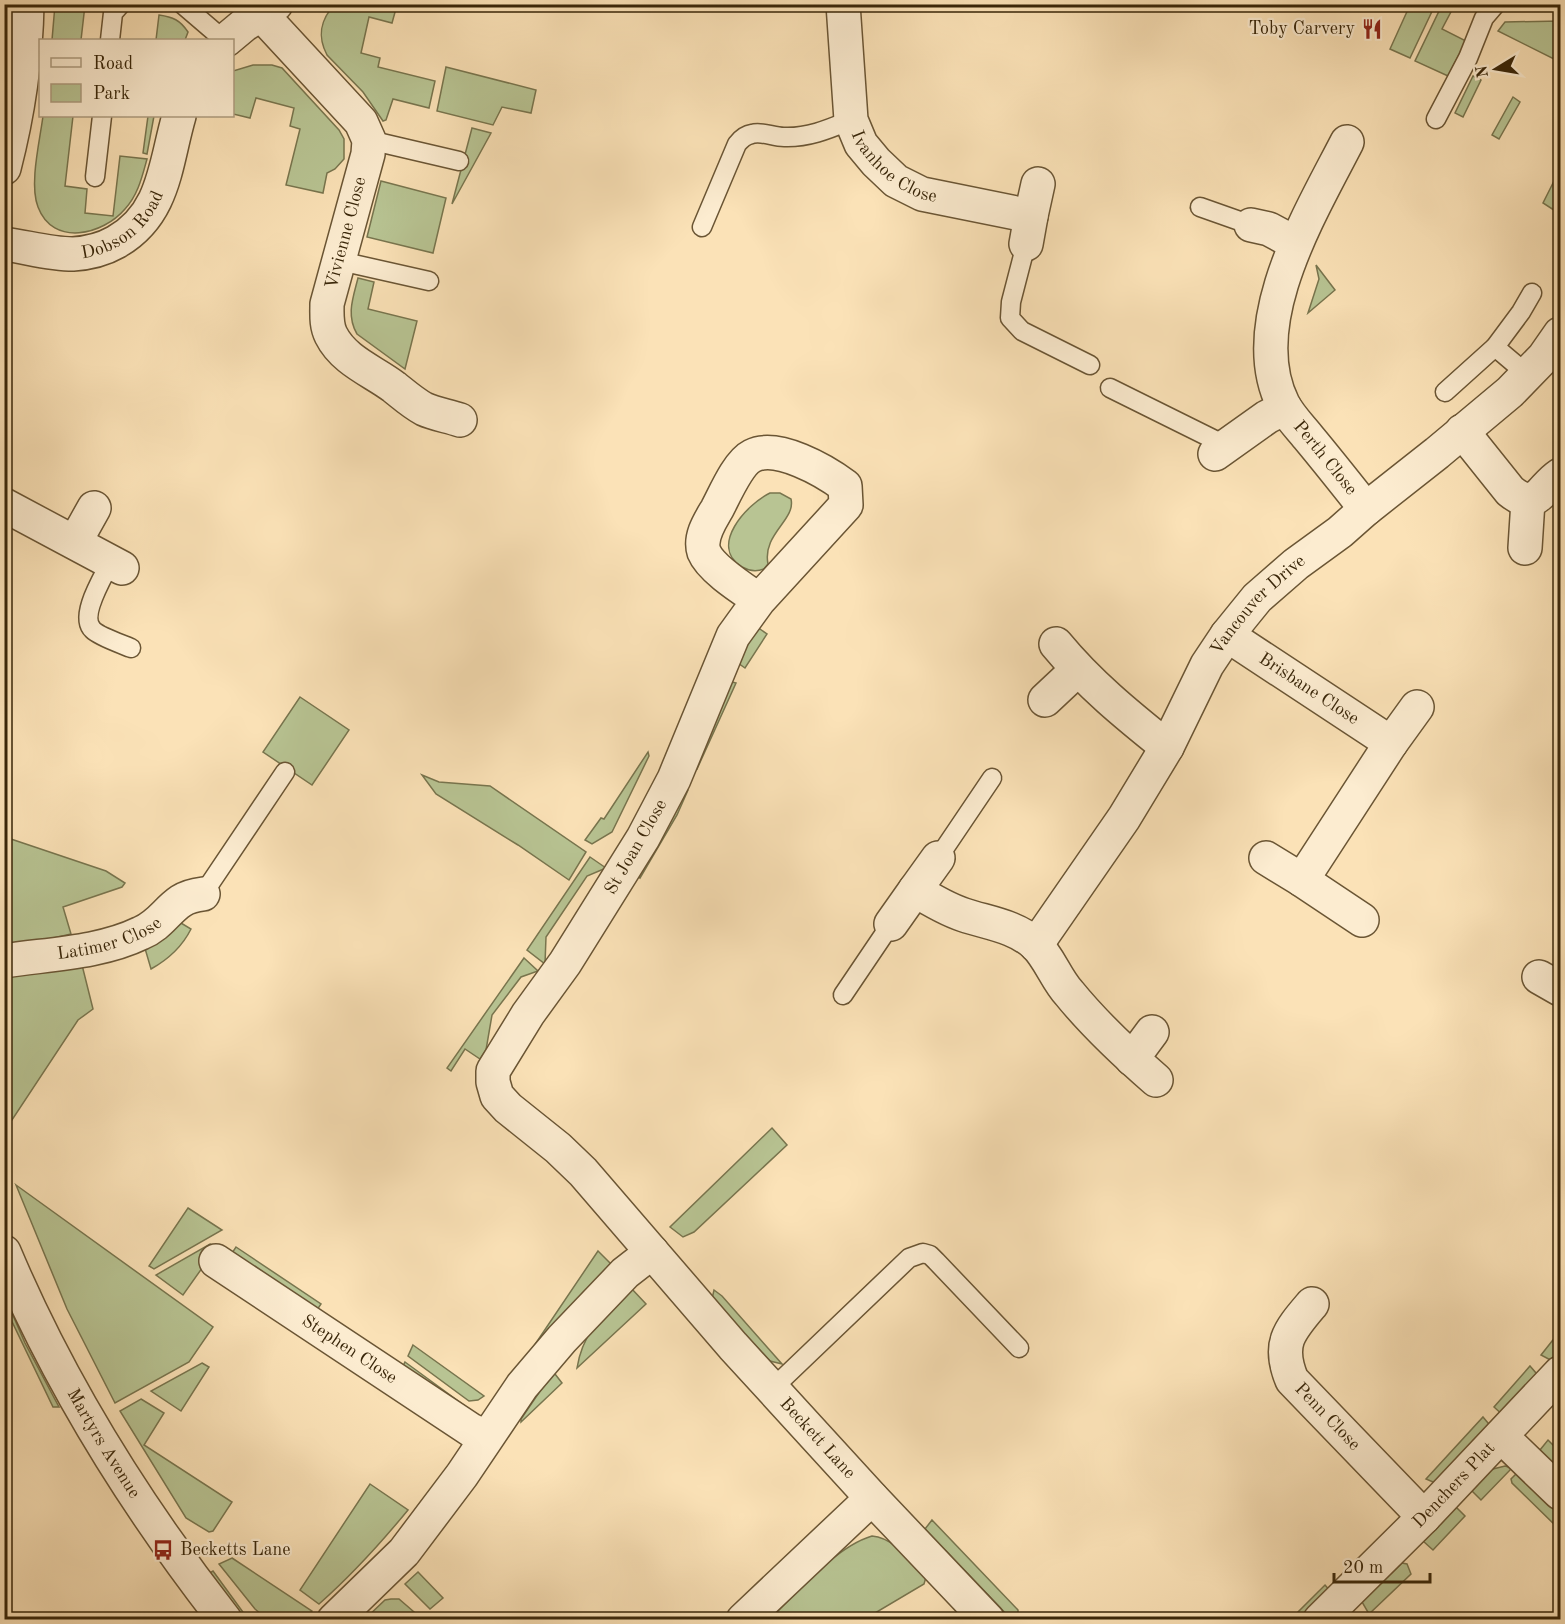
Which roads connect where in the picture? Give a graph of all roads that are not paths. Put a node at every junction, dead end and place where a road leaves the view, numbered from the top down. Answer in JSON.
{"nodes":[{"id":1,"x":27,"y":4,"type":"edge"},
{"id":2,"x":121,"y":4,"type":"edge"},
{"id":3,"x":182,"y":4,"type":"edge"},
{"id":4,"x":843,"y":4,"type":"edge"},
{"id":5,"x":1496,"y":4,"type":"edge"},
{"id":6,"x":268,"y":9,"type":"edge"},
{"id":7,"x":110,"y":39,"type":"edge"},
{"id":8,"x":224,"y":39,"type":"edge"},
{"id":9,"x":226,"y":39,"type":"edge"},
{"id":10,"x":102,"y":117,"type":"edge"},
{"id":11,"x":179,"y":117,"type":"edge"},
{"id":12,"x":1436,"y":119,"type":"dead end"},
{"id":13,"x":851,"y":120,"type":"junction"},
{"id":14,"x":369,"y":140,"type":"junction"},
{"id":15,"x":1347,"y":142,"type":"dead end"},
{"id":16,"x":459,"y":162,"type":"dead end"},
{"id":17,"x":4,"y":168,"type":"edge"},
{"id":18,"x":95,"y":177,"type":"dead end"},
{"id":19,"x":1038,"y":184,"type":"dead end"},
{"id":20,"x":1200,"y":207,"type":"dead end"},
{"id":21,"x":1251,"y":225,"type":"joint"},
{"id":22,"x":702,"y":227,"type":"dead end"},
{"id":23,"x":1028,"y":230,"type":"junction"},
{"id":24,"x":1296,"y":243,"type":"junction"},
{"id":25,"x":4,"y":244,"type":"edge"},
{"id":26,"x":340,"y":261,"type":"junction"},
{"id":27,"x":429,"y":281,"type":"dead end"},
{"id":28,"x":1532,"y":293,"type":"dead end"},
{"id":29,"x":1560,"y":334,"type":"edge"},
{"id":30,"x":1495,"y":347,"type":"junction"},
{"id":31,"x":1090,"y":365,"type":"dead end"},
{"id":32,"x":1528,"y":375,"type":"junction"},
{"id":33,"x":1110,"y":388,"type":"dead end"},
{"id":34,"x":1445,"y":392,"type":"dead end"},
{"id":35,"x":1285,"y":408,"type":"junction"},
{"id":36,"x":460,"y":420,"type":"dead end"},
{"id":37,"x":1462,"y":431,"type":"junction"},
{"id":38,"x":1221,"y":450,"type":"joint"},
{"id":39,"x":1560,"y":474,"type":"edge"},
{"id":40,"x":1528,"y":501,"type":"junction"},
{"id":41,"x":4,"y":505,"type":"edge"},
{"id":42,"x":94,"y":508,"type":"dead end"},
{"id":43,"x":1366,"y":508,"type":"junction"},
{"id":44,"x":75,"y":542,"type":"junction"},
{"id":45,"x":1524,"y":548,"type":"dead end"},
{"id":46,"x":117,"y":564,"type":"joint"},
{"id":47,"x":759,"y":600,"type":"junction"},
{"id":48,"x":1227,"y":635,"type":"junction"},
{"id":49,"x":1056,"y":644,"type":"dead end"},
{"id":50,"x":132,"y":648,"type":"dead end"},
{"id":51,"x":1077,"y":670,"type":"junction"},
{"id":52,"x":1044,"y":700,"type":"dead end"},
{"id":53,"x":1417,"y":707,"type":"dead end"},
{"id":54,"x":1390,"y":743,"type":"junction"},
{"id":55,"x":1167,"y":747,"type":"junction"},
{"id":56,"x":285,"y":772,"type":"dead end"},
{"id":57,"x":992,"y":778,"type":"dead end"},
{"id":58,"x":938,"y":858,"type":"joint"},
{"id":59,"x":1266,"y":858,"type":"dead end"},
{"id":60,"x":1302,"y":880,"type":"junction"},
{"id":61,"x":915,"y":890,"type":"junction"},
{"id":62,"x":203,"y":894,"type":"joint"},
{"id":63,"x":1362,"y":920,"type":"dead end"},
{"id":64,"x":891,"y":924,"type":"joint"},
{"id":65,"x":1036,"y":945,"type":"junction"},
{"id":66,"x":4,"y":961,"type":"edge"},
{"id":67,"x":843,"y":995,"type":"dead end"},
{"id":68,"x":1152,"y":1032,"type":"dead end"},
{"id":69,"x":1132,"y":1059,"type":"junction"},
{"id":70,"x":1156,"y":1080,"type":"dead end"},
{"id":71,"x":493,"y":1082,"type":"joint"},
{"id":72,"x":4,"y":1252,"type":"edge"},
{"id":73,"x":652,"y":1252,"type":"junction"},
{"id":74,"x":216,"y":1261,"type":"dead end"},
{"id":75,"x":1312,"y":1304,"type":"dead end"},
{"id":76,"x":1019,"y":1348,"type":"dead end"},
{"id":77,"x":1560,"y":1373,"type":"edge"},
{"id":78,"x":772,"y":1389,"type":"junction"},
{"id":79,"x":1501,"y":1436,"type":"junction"},
{"id":80,"x":486,"y":1437,"type":"junction"},
{"id":81,"x":1560,"y":1493,"type":"edge"},
{"id":82,"x":872,"y":1498,"type":"junction"},
{"id":83,"x":1424,"y":1517,"type":"junction"},
{"id":84,"x":225,"y":1620,"type":"edge"},
{"id":85,"x":334,"y":1620,"type":"edge"},
{"id":86,"x":743,"y":1620,"type":"edge"},
{"id":87,"x":988,"y":1620,"type":"edge"},
{"id":88,"x":1320,"y":1620,"type":"edge"}],
"edges":[{"from":1,"to":17,"type":"street"},
{"from":2,"to":7,"type":"lane"},
{"from":3,"to":8,"type":"lane"},
{"from":4,"to":13,"type":"street","name":"Ivanhoe Close"},
{"from":5,"to":12,"type":"lane"},
{"from":6,"to":9,"type":"street"},
{"from":6,"to":14,"type":"street"},
{"from":10,"to":18,"type":"lane"},
{"from":11,"to":25,"type":"street","name":"Dobson Road"},
{"from":13,"to":22,"type":"lane"},
{"from":13,"to":23,"type":"street","name":"Ivanhoe Close"},
{"from":14,"to":16,"type":"lane"},
{"from":14,"to":26,"type":"street","name":"Vivienne Close"},
{"from":15,"to":24,"type":"street","name":"Perth Close"},
{"from":19,"to":23,"type":"street"},
{"from":20,"to":21,"type":"lane"},
{"from":21,"to":24,"type":"street"},
{"from":23,"to":31,"type":"lane"},
{"from":24,"to":35,"type":"street","name":"Perth Close"},
{"from":26,"to":27,"type":"lane"},
{"from":26,"to":36,"type":"street","name":"Vivienne Close"},
{"from":28,"to":30,"type":"lane"},
{"from":29,"to":32,"type":"street","name":"Vancouver Drive"},
{"from":30,"to":32,"type":"lane"},
{"from":30,"to":34,"type":"lane"},
{"from":32,"to":37,"type":"street","name":"Vancouver Drive"},
{"from":33,"to":38,"type":"lane"},
{"from":35,"to":38,"type":"street","name":"Perth Close"},
{"from":35,"to":43,"type":"street","name":"Perth Close"},
{"from":37,"to":40,"type":"street"},
{"from":37,"to":43,"type":"street","name":"Vancouver Drive"},
{"from":39,"to":40,"type":"street"},
{"from":40,"to":45,"type":"street"},
{"from":41,"to":44,"type":"street"},
{"from":42,"to":44,"type":"street"},
{"from":43,"to":48,"type":"street","name":"Vancouver Drive"},
{"from":44,"to":46,"type":"street"},
{"from":46,"to":50,"type":"lane"},
{"from":47,"to":47,"type":"street","name":"St Joan Close"},
{"from":47,"to":71,"type":"street","name":"St Joan Close"},
{"from":48,"to":54,"type":"street","name":"Brisbane Close"},
{"from":48,"to":55,"type":"street","name":"Vancouver Drive"},
{"from":49,"to":51,"type":"street"},
{"from":51,"to":52,"type":"street"},
{"from":51,"to":55,"type":"street"},
{"from":53,"to":54,"type":"street"},
{"from":54,"to":60,"type":"street"},
{"from":55,"to":65,"type":"street","name":"Vancouver Drive"},
{"from":56,"to":62,"type":"lane"},
{"from":57,"to":58,"type":"lane"},
{"from":58,"to":61,"type":"street"},
{"from":59,"to":60,"type":"street"},
{"from":60,"to":63,"type":"street"},
{"from":61,"to":64,"type":"street"},
{"from":61,"to":65,"type":"street"},
{"from":62,"to":66,"type":"street","name":"Latimer Close"},
{"from":64,"to":67,"type":"lane"},
{"from":65,"to":69,"type":"street"},
{"from":68,"to":69,"type":"street"},
{"from":69,"to":70,"type":"street"},
{"from":71,"to":73,"type":"street","name":"Beckett Lane"},
{"from":72,"to":84,"type":"street","name":"Martyrs Avenue"},
{"from":73,"to":78,"type":"street","name":"Beckett Lane"},
{"from":73,"to":80,"type":"street"},
{"from":74,"to":80,"type":"street","name":"Stephen Close"},
{"from":75,"to":83,"type":"street","name":"Penn Close"},
{"from":76,"to":78,"type":"lane"},
{"from":77,"to":79,"type":"street","name":"Denchers Plat"},
{"from":78,"to":82,"type":"street","name":"Beckett Lane"},
{"from":79,"to":81,"type":"street"},
{"from":79,"to":83,"type":"street","name":"Denchers Plat"},
{"from":80,"to":85,"type":"street"},
{"from":82,"to":86,"type":"street"},
{"from":82,"to":87,"type":"street","name":"Beckett Lane"},
{"from":83,"to":88,"type":"street","name":"Denchers Plat"}]}
